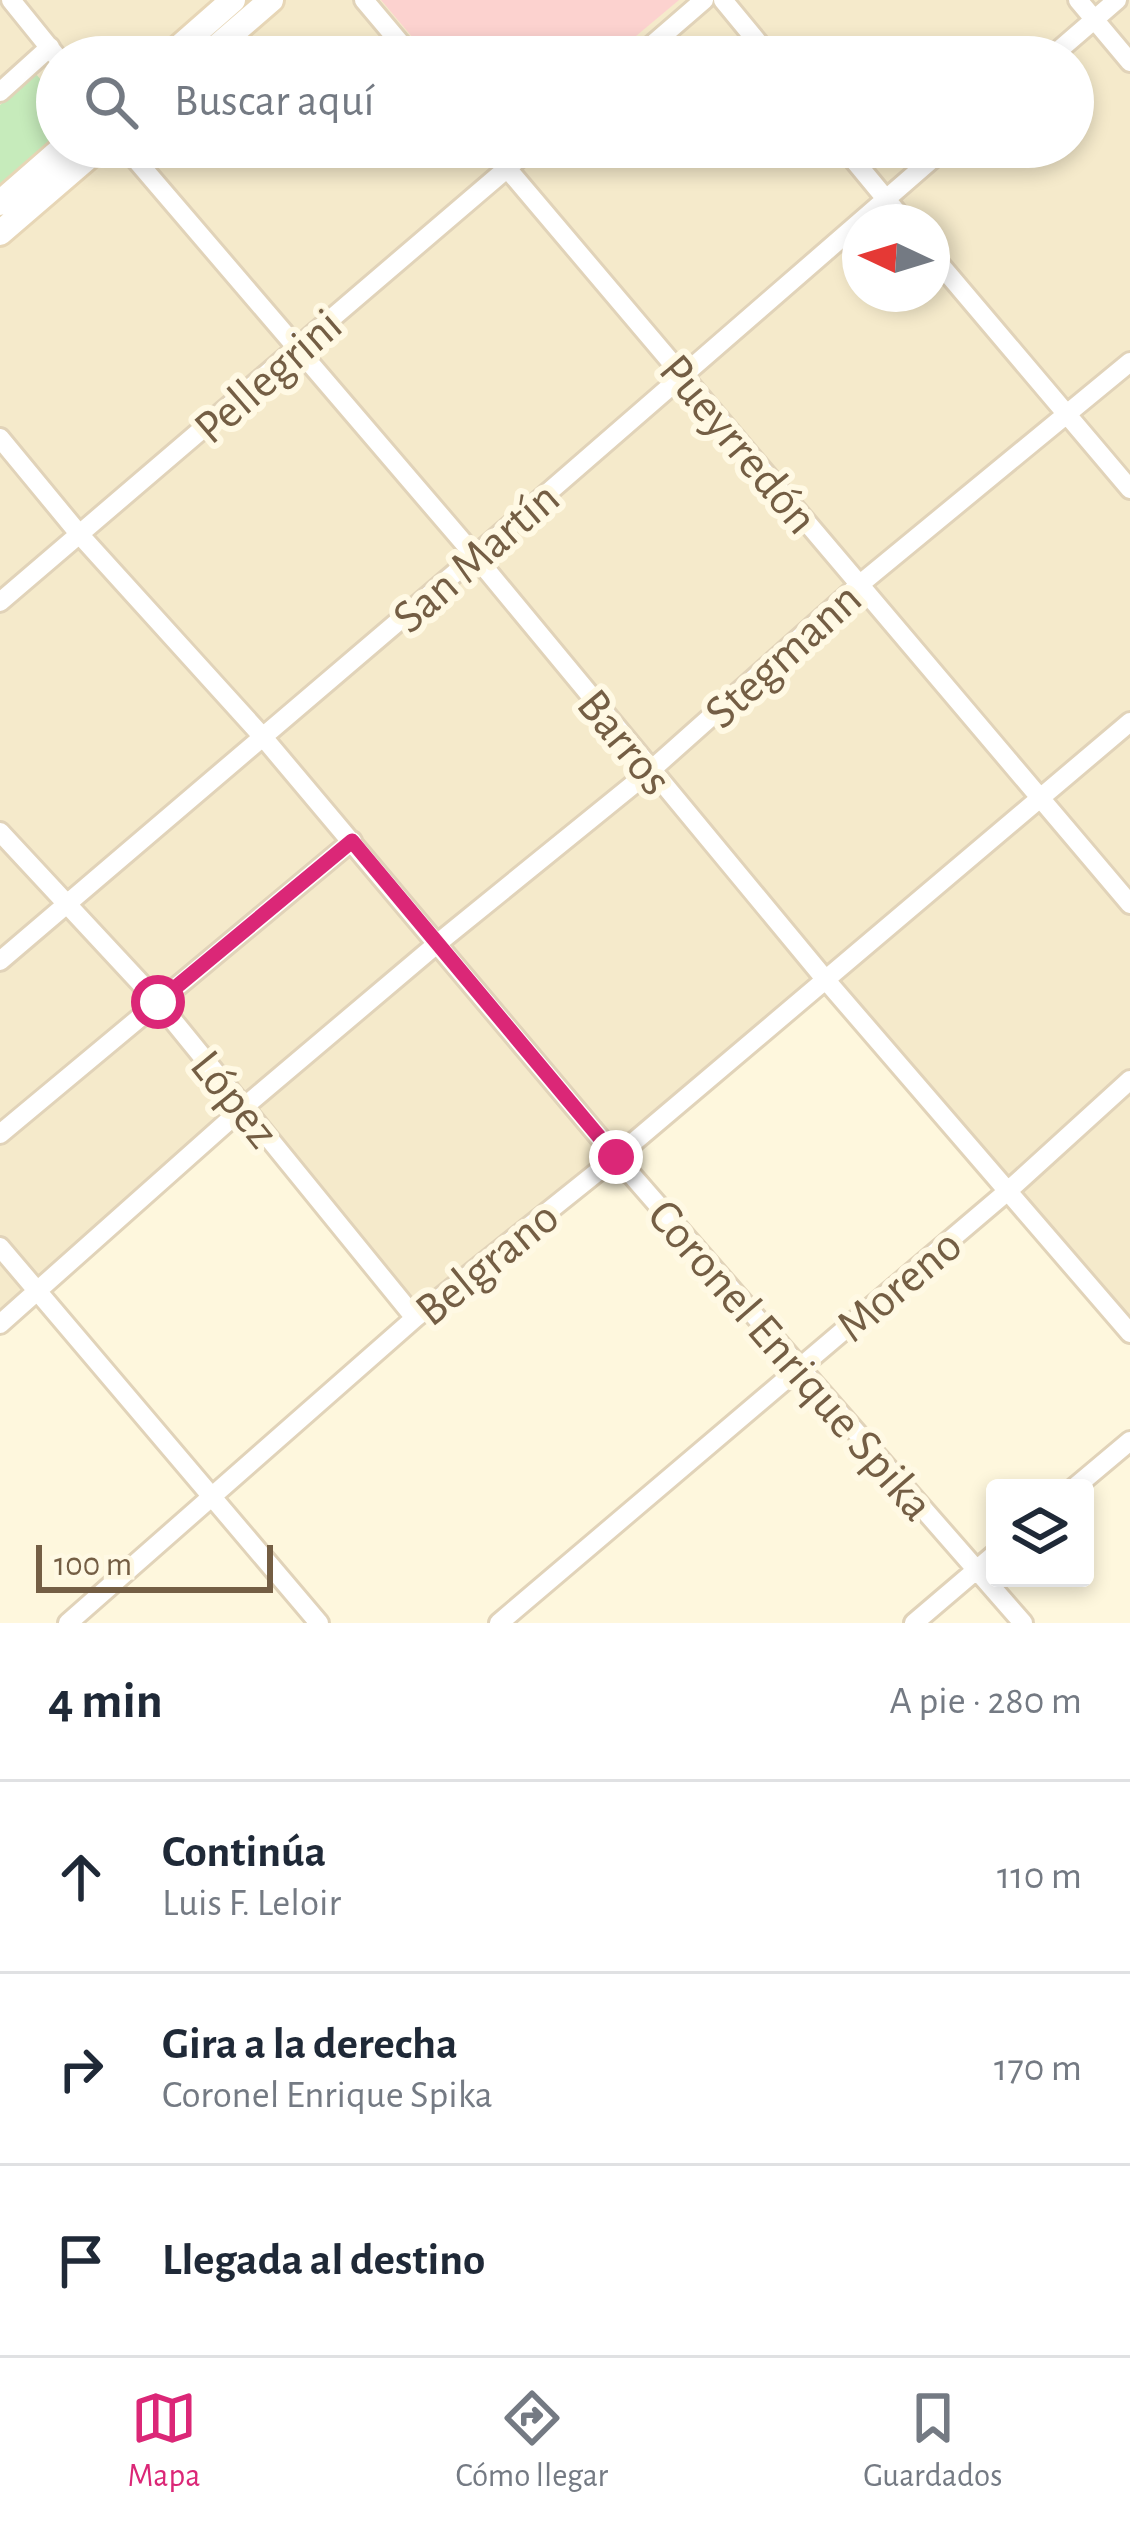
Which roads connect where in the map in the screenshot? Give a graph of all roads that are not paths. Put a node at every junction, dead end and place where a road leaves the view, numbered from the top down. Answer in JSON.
{"nodes":[{"id":1,"x":11,"y":0,"type":"edge"},
{"id":2,"x":233,"y":0,"type":"edge"},
{"id":3,"x":272,"y":0,"type":"edge"},
{"id":4,"x":364,"y":0,"type":"edge"},
{"id":5,"x":704,"y":0,"type":"edge"},
{"id":6,"x":723,"y":0,"type":"edge"},
{"id":7,"x":1078,"y":0,"type":"edge"},
{"id":8,"x":1118,"y":0,"type":"edge"},
{"id":9,"x":1094,"y":20,"type":"junction"},
{"id":10,"x":41,"y":36,"type":"edge"},
{"id":11,"x":192,"y":36,"type":"edge"},
{"id":12,"x":230,"y":36,"type":"edge"},
{"id":13,"x":394,"y":36,"type":"edge"},
{"id":14,"x":662,"y":36,"type":"edge"},
{"id":15,"x":753,"y":36,"type":"edge"},
{"id":16,"x":1075,"y":36,"type":"edge"},
{"id":17,"x":1130,"y":62,"type":"edge"},
{"id":18,"x":36,"y":65,"type":"edge"},
{"id":19,"x":0,"y":92,"type":"edge"},
{"id":20,"x":40,"y":168,"type":"edge"},
{"id":21,"x":76,"y":168,"type":"edge"},
{"id":22,"x":143,"y":168,"type":"edge"},
{"id":23,"x":860,"y":168,"type":"edge"},
{"id":24,"x":922,"y":168,"type":"edge"},
{"id":25,"x":507,"y":169,"type":"joint"},
{"id":26,"x":886,"y":199,"type":"junction"},
{"id":27,"x":0,"y":203,"type":"edge"},
{"id":28,"x":890,"y":204,"type":"edge"},
{"id":29,"x":0,"y":233,"type":"edge"},
{"id":30,"x":950,"y":275,"type":"edge"},
{"id":31,"x":299,"y":348,"type":"junction"},
{"id":32,"x":1130,"y":362,"type":"edge"},
{"id":33,"x":682,"y":375,"type":"junction"},
{"id":34,"x":1066,"y":414,"type":"junction"},
{"id":35,"x":0,"y":438,"type":"edge"},
{"id":36,"x":1130,"y":489,"type":"edge"},
{"id":37,"x":80,"y":535,"type":"junction"},
{"id":38,"x":476,"y":556,"type":"junction"},
{"id":39,"x":859,"y":584,"type":"junction"},
{"id":40,"x":0,"y":602,"type":"edge"},
{"id":41,"x":1130,"y":722,"type":"edge"},
{"id":42,"x":263,"y":737,"type":"junction"},
{"id":43,"x":650,"y":772,"type":"junction"},
{"id":44,"x":1040,"y":799,"type":"junction"},
{"id":45,"x":0,"y":832,"type":"edge"},
{"id":46,"x":352,"y":841,"type":"junction"},
{"id":47,"x":1130,"y":904,"type":"edge"},
{"id":48,"x":66,"y":905,"type":"junction"},
{"id":49,"x":438,"y":944,"type":"junction"},
{"id":50,"x":0,"y":962,"type":"edge"},
{"id":51,"x":825,"y":980,"type":"junction"},
{"id":52,"x":158,"y":1002,"type":"junction"},
{"id":53,"x":1130,"y":1081,"type":"edge"},
{"id":54,"x":244,"y":1107,"type":"junction"},
{"id":55,"x":0,"y":1134,"type":"edge"},
{"id":56,"x":616,"y":1157,"type":"junction"},
{"id":57,"x":1010,"y":1190,"type":"junction"},
{"id":58,"x":0,"y":1247,"type":"edge"},
{"id":59,"x":38,"y":1292,"type":"junction"},
{"id":60,"x":415,"y":1318,"type":"junction"},
{"id":61,"x":0,"y":1324,"type":"edge"},
{"id":62,"x":1130,"y":1333,"type":"edge"},
{"id":63,"x":798,"y":1368,"type":"junction"},
{"id":64,"x":1130,"y":1442,"type":"edge"},
{"id":65,"x":1085,"y":1479,"type":"edge"},
{"id":66,"x":212,"y":1496,"type":"junction"},
{"id":67,"x":986,"y":1562,"type":"edge"},
{"id":68,"x":977,"y":1569,"type":"junction"},
{"id":69,"x":68,"y":1623,"type":"edge"},
{"id":70,"x":320,"y":1623,"type":"edge"},
{"id":71,"x":499,"y":1623,"type":"edge"},
{"id":72,"x":914,"y":1623,"type":"edge"},
{"id":73,"x":1023,"y":1623,"type":"edge"}],
"edges":[{"from":1,"to":10,"type":"street"},
{"from":2,"to":11,"type":"main road"},
{"from":3,"to":12,"type":"main road"},
{"from":4,"to":13,"type":"street"},
{"from":5,"to":14,"type":"street"},
{"from":6,"to":15,"type":"street"},
{"from":7,"to":9,"type":"street"},
{"from":8,"to":9,"type":"street"},
{"from":9,"to":16,"type":"street"},
{"from":9,"to":17,"type":"street"},
{"from":18,"to":19,"type":"street"},
{"from":20,"to":27,"type":"main road"},
{"from":21,"to":29,"type":"main road"},
{"from":22,"to":31,"type":"street","name":"Barros"},
{"from":23,"to":26,"type":"street"},
{"from":24,"to":26,"type":"street","name":"San Martín"},
{"from":25,"to":31,"type":"street","name":"Pellegrini"},
{"from":25,"to":33,"type":"street","name":"Pueyrredón"},
{"from":26,"to":28,"type":"street"},
{"from":26,"to":33,"type":"street","name":"San Martín"},
{"from":30,"to":34,"type":"street"},
{"from":31,"to":37,"type":"street","name":"Pellegrini"},
{"from":31,"to":38,"type":"street","name":"Barros"},
{"from":32,"to":34,"type":"street","name":"Stegmann"},
{"from":33,"to":38,"type":"street","name":"San Martín"},
{"from":33,"to":39,"type":"street","name":"Pueyrredón"},
{"from":34,"to":36,"type":"street"},
{"from":34,"to":39,"type":"street","name":"Stegmann"},
{"from":35,"to":37,"type":"street","name":"Coronel Enrique Spika"},
{"from":37,"to":40,"type":"street","name":"Pellegrini"},
{"from":37,"to":42,"type":"street","name":"Coronel Enrique Spika"},
{"from":38,"to":42,"type":"street","name":"San Martín"},
{"from":38,"to":43,"type":"street","name":"Barros"},
{"from":39,"to":43,"type":"street","name":"Stegmann"},
{"from":39,"to":44,"type":"street","name":"Pueyrredón"},
{"from":41,"to":44,"type":"street","name":"Belgrano"},
{"from":42,"to":46,"type":"street","name":"Coronel Enrique Spika"},
{"from":42,"to":48,"type":"street","name":"San Martín"},
{"from":43,"to":49,"type":"street","name":"Stegmann"},
{"from":43,"to":51,"type":"street","name":"Barros"},
{"from":44,"to":47,"type":"street","name":"Pueyrredón"},
{"from":44,"to":51,"type":"street","name":"Belgrano"},
{"from":45,"to":48,"type":"street","name":"López"},
{"from":46,"to":49,"type":"street","name":"Coronel Enrique Spika"},
{"from":46,"to":52,"type":"street"},
{"from":48,"to":50,"type":"street","name":"San Martín"},
{"from":48,"to":52,"type":"street","name":"López"},
{"from":49,"to":54,"type":"street","name":"Stegmann"},
{"from":49,"to":56,"type":"street","name":"Coronel Enrique Spika"},
{"from":51,"to":56,"type":"street","name":"Belgrano"},
{"from":51,"to":57,"type":"street","name":"Barros"},
{"from":52,"to":54,"type":"street","name":"López"},
{"from":52,"to":55,"type":"street"},
{"from":53,"to":57,"type":"street","name":"Moreno"},
{"from":54,"to":59,"type":"street","name":"Stegmann"},
{"from":54,"to":60,"type":"street","name":"López"},
{"from":56,"to":60,"type":"street","name":"Belgrano"},
{"from":56,"to":63,"type":"street","name":"Coronel Enrique Spika"},
{"from":57,"to":62,"type":"street","name":"Barros"},
{"from":57,"to":63,"type":"street","name":"Moreno"},
{"from":58,"to":59,"type":"street"},
{"from":59,"to":61,"type":"street","name":"Stegmann"},
{"from":59,"to":66,"type":"street"},
{"from":60,"to":66,"type":"street","name":"Belgrano"},
{"from":63,"to":68,"type":"street","name":"Coronel Enrique Spika"},
{"from":63,"to":71,"type":"street","name":"Moreno"},
{"from":64,"to":65,"type":"street"},
{"from":66,"to":69,"type":"street","name":"Belgrano"},
{"from":66,"to":70,"type":"street"},
{"from":67,"to":68,"type":"street"},
{"from":68,"to":72,"type":"street"},
{"from":68,"to":73,"type":"street","name":"Coronel Enrique Spika"}]}
